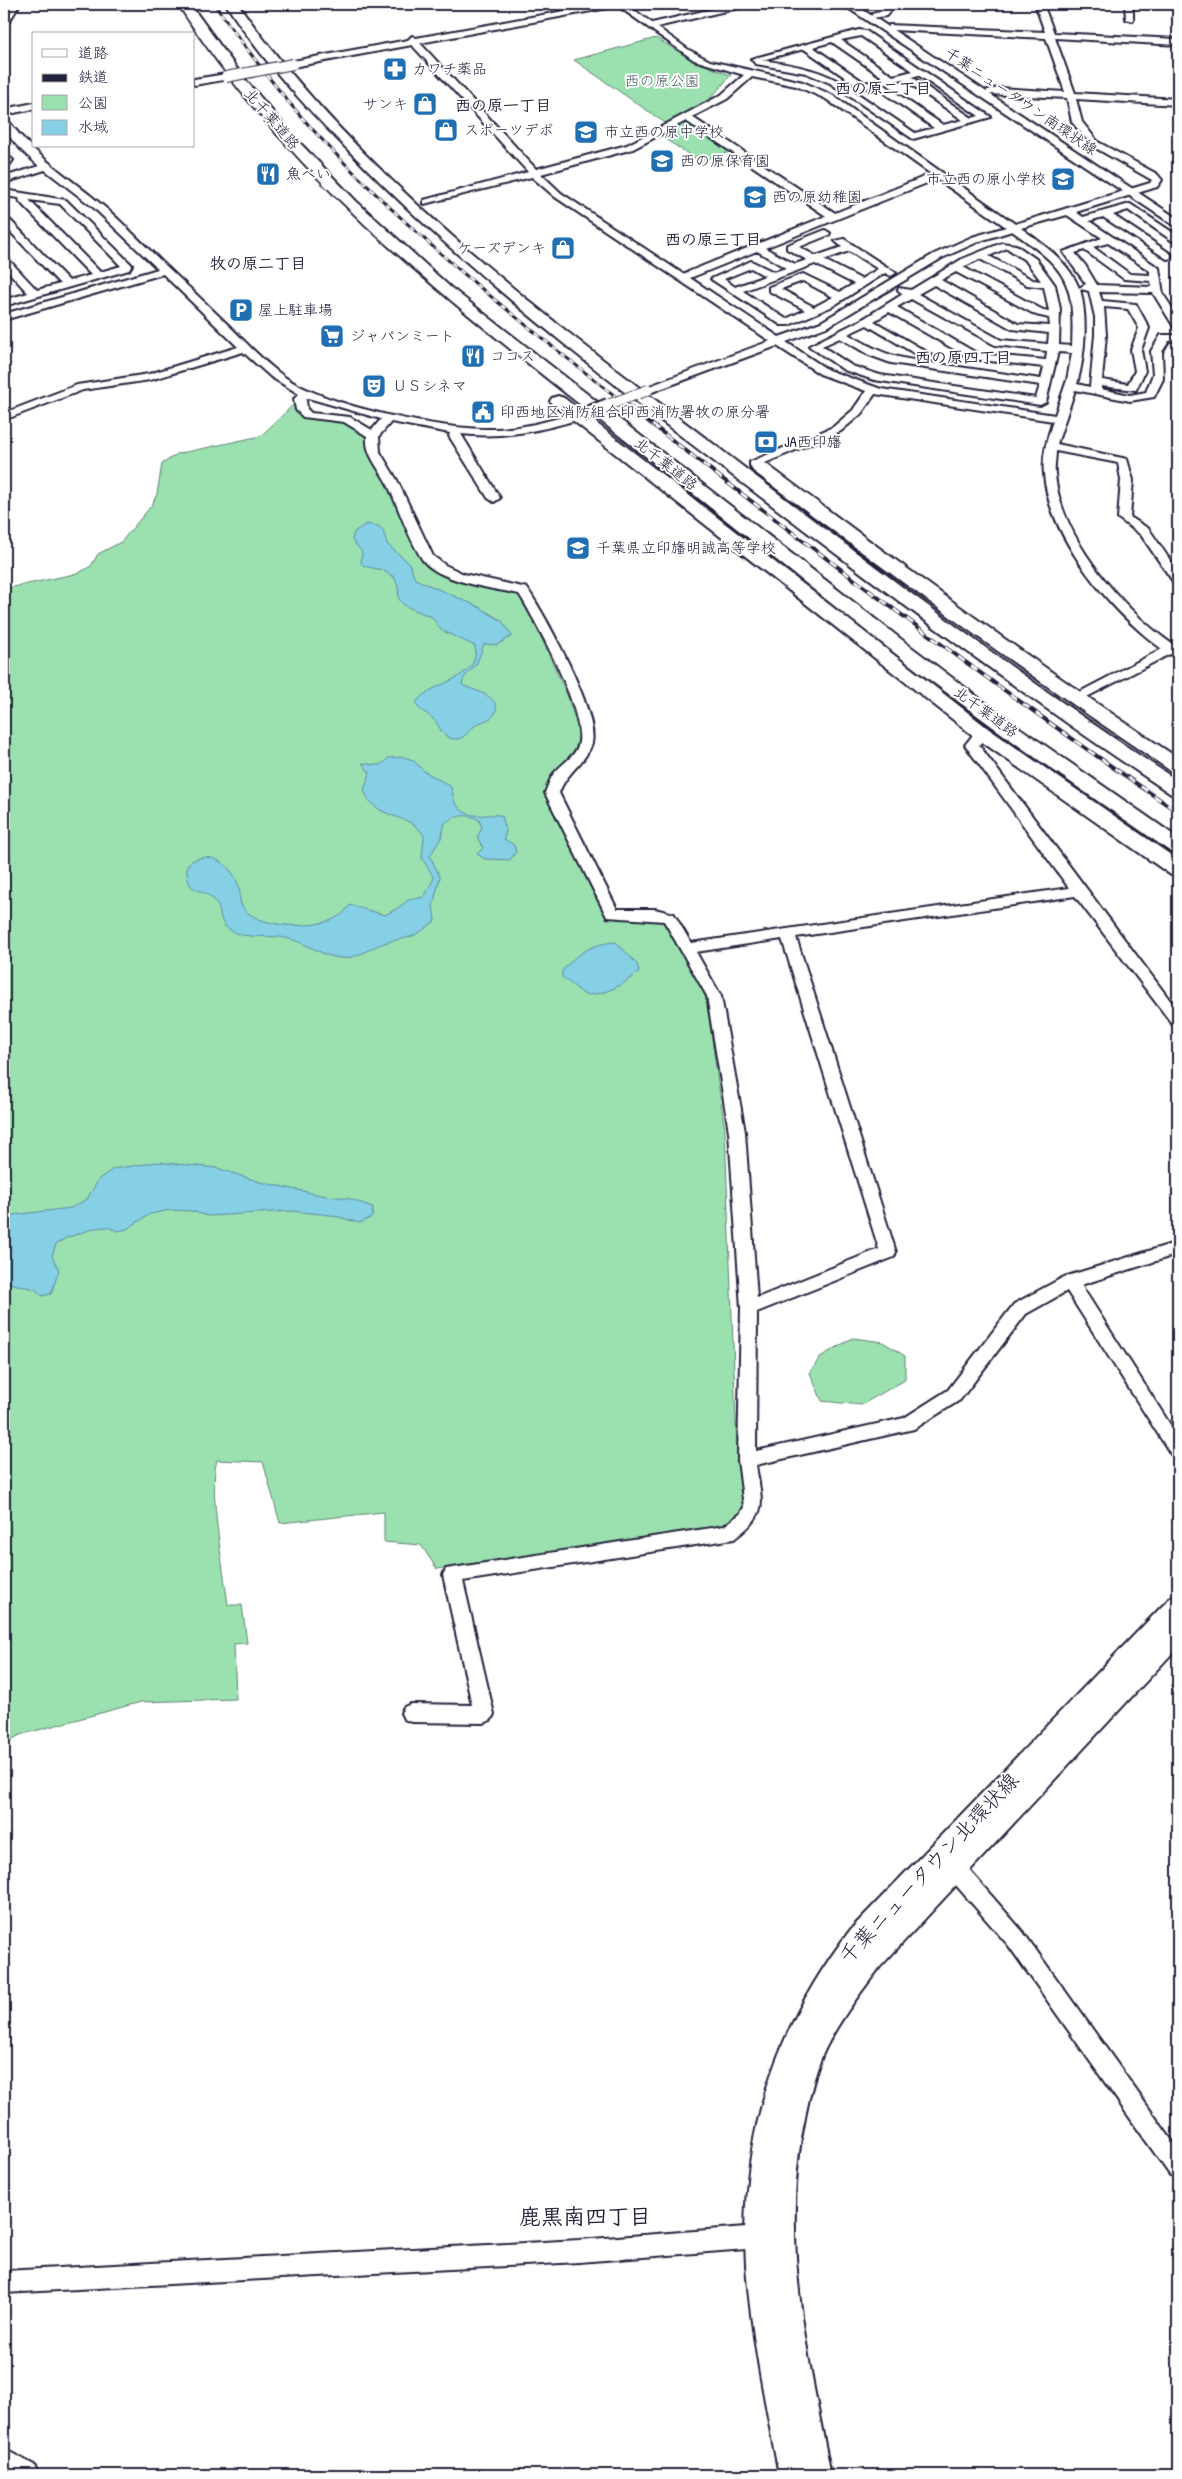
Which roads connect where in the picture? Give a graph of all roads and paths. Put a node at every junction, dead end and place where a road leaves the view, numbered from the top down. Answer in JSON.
{"nodes":[{"id":1,"x":8,"y":4,"type":"edge"},
{"id":2,"x":16,"y":4,"type":"edge"},
{"id":3,"x":178,"y":4,"type":"edge"},
{"id":4,"x":184,"y":4,"type":"edge"},
{"id":5,"x":232,"y":4,"type":"edge"},
{"id":6,"x":250,"y":4,"type":"edge"},
{"id":7,"x":600,"y":4,"type":"edge"},
{"id":8,"x":616,"y":4,"type":"edge"},
{"id":9,"x":622,"y":4,"type":"edge"},
{"id":10,"x":744,"y":4,"type":"edge"},
{"id":11,"x":847,"y":4,"type":"edge"},
{"id":12,"x":857,"y":4,"type":"edge"},
{"id":13,"x":893,"y":4,"type":"edge"},
{"id":14,"x":1039,"y":4,"type":"edge"},
{"id":15,"x":1129,"y":4,"type":"edge"},
{"id":16,"x":4,"y":13,"type":"edge"},
{"id":17,"x":875,"y":16,"type":"junction"},
{"id":18,"x":1130,"y":19,"type":"dead end"},
{"id":19,"x":195,"y":20,"type":"junction"},
{"id":20,"x":4,"y":23,"type":"edge"},
{"id":21,"x":651,"y":26,"type":"junction"},
{"id":22,"x":892,"y":27,"type":"junction"},
{"id":23,"x":1050,"y":35,"type":"junction"},
{"id":24,"x":833,"y":39,"type":"junction"},
{"id":25,"x":414,"y":40,"type":"junction"},
{"id":26,"x":1178,"y":42,"type":"edge"},
{"id":27,"x":195,"y":43,"type":"edge"},
{"id":28,"x":805,"y":46,"type":"junction"},
{"id":29,"x":776,"y":52,"type":"junction"},
{"id":30,"x":293,"y":62,"type":"junction"},
{"id":31,"x":783,"y":67,"type":"junction"},
{"id":32,"x":921,"y":72,"type":"junction"},
{"id":33,"x":751,"y":73,"type":"junction"},
{"id":34,"x":221,"y":75,"type":"junction"},
{"id":35,"x":905,"y":76,"type":"junction"},
{"id":36,"x":195,"y":77,"type":"edge"},
{"id":37,"x":824,"y":77,"type":"junction"},
{"id":38,"x":892,"y":79,"type":"junction"},
{"id":39,"x":195,"y":82,"type":"edge"},
{"id":40,"x":876,"y":83,"type":"junction"},
{"id":41,"x":808,"y":86,"type":"junction"},
{"id":42,"x":863,"y":86,"type":"junction"},
{"id":43,"x":847,"y":90,"type":"junction"},
{"id":44,"x":990,"y":92,"type":"junction"},
{"id":45,"x":1071,"y":95,"type":"junction"},
{"id":46,"x":1178,"y":102,"type":"edge"},
{"id":47,"x":32,"y":108,"type":"edge"},
{"id":48,"x":4,"y":112,"type":"edge"},
{"id":49,"x":688,"y":118,"type":"junction"},
{"id":50,"x":4,"y":121,"type":"edge"},
{"id":51,"x":890,"y":121,"type":"junction"},
{"id":52,"x":972,"y":121,"type":"junction"},
{"id":53,"x":870,"y":126,"type":"junction"},
{"id":54,"x":942,"y":129,"type":"junction"},
{"id":55,"x":4,"y":156,"type":"edge"},
{"id":56,"x":4,"y":166,"type":"edge"},
{"id":57,"x":48,"y":166,"type":"junction"},
{"id":58,"x":535,"y":174,"type":"junction"},
{"id":59,"x":938,"y":175,"type":"junction"},
{"id":60,"x":4,"y":180,"type":"edge"},
{"id":61,"x":1135,"y":191,"type":"junction"},
{"id":62,"x":4,"y":193,"type":"edge"},
{"id":63,"x":27,"y":196,"type":"junction"},
{"id":64,"x":427,"y":202,"type":"junction"},
{"id":65,"x":1068,"y":211,"type":"junction"},
{"id":66,"x":1105,"y":214,"type":"junction"},
{"id":67,"x":1178,"y":216,"type":"edge"},
{"id":68,"x":834,"y":217,"type":"junction"},
{"id":69,"x":4,"y":220,"type":"edge"},
{"id":70,"x":1082,"y":220,"type":"junction"},
{"id":71,"x":1178,"y":224,"type":"edge"},
{"id":72,"x":812,"y":226,"type":"junction"},
{"id":73,"x":1012,"y":227,"type":"junction"},
{"id":74,"x":825,"y":233,"type":"junction"},
{"id":75,"x":60,"y":238,"type":"junction"},
{"id":76,"x":1110,"y":239,"type":"junction"},
{"id":77,"x":1178,"y":240,"type":"edge"},
{"id":78,"x":30,"y":247,"type":"junction"},
{"id":79,"x":850,"y":247,"type":"junction"},
{"id":80,"x":1086,"y":247,"type":"junction"},
{"id":81,"x":758,"y":248,"type":"junction"},
{"id":82,"x":1178,"y":253,"type":"edge"},
{"id":83,"x":980,"y":255,"type":"junction"},
{"id":84,"x":1167,"y":256,"type":"junction"},
{"id":85,"x":815,"y":259,"type":"junction"},
{"id":86,"x":4,"y":261,"type":"edge"},
{"id":87,"x":1145,"y":263,"type":"junction"},
{"id":88,"x":955,"y":267,"type":"junction"},
{"id":89,"x":794,"y":268,"type":"junction"},
{"id":90,"x":165,"y":270,"type":"junction"},
{"id":91,"x":883,"y":270,"type":"junction"},
{"id":92,"x":98,"y":276,"type":"junction"},
{"id":93,"x":775,"y":277,"type":"junction"},
{"id":94,"x":682,"y":278,"type":"junction"},
{"id":95,"x":903,"y":278,"type":"junction"},
{"id":96,"x":1156,"y":278,"type":"junction"},
{"id":97,"x":933,"y":280,"type":"junction"},
{"id":98,"x":862,"y":284,"type":"junction"},
{"id":99,"x":67,"y":285,"type":"junction"},
{"id":100,"x":892,"y":285,"type":"junction"},
{"id":101,"x":1050,"y":285,"type":"junction"},
{"id":102,"x":1074,"y":288,"type":"junction"},
{"id":103,"x":1095,"y":288,"type":"junction"},
{"id":104,"x":1157,"y":290,"type":"junction"},
{"id":105,"x":734,"y":291,"type":"junction"},
{"id":106,"x":35,"y":294,"type":"junction"},
{"id":107,"x":911,"y":294,"type":"junction"},
{"id":108,"x":840,"y":297,"type":"junction"},
{"id":109,"x":4,"y":304,"type":"edge"},
{"id":110,"x":1098,"y":304,"type":"junction"},
{"id":111,"x":890,"y":308,"type":"junction"},
{"id":112,"x":814,"y":311,"type":"junction"},
{"id":113,"x":8,"y":315,"type":"edge"},
{"id":114,"x":1054,"y":315,"type":"junction"},
{"id":115,"x":867,"y":322,"type":"junction"},
{"id":116,"x":1178,"y":325,"type":"edge"},
{"id":117,"x":1054,"y":330,"type":"junction"},
{"id":118,"x":842,"y":335,"type":"junction"},
{"id":119,"x":1178,"y":338,"type":"edge"},
{"id":120,"x":779,"y":342,"type":"junction"},
{"id":121,"x":246,"y":348,"type":"junction"},
{"id":122,"x":1053,"y":348,"type":"junction"},
{"id":123,"x":1077,"y":350,"type":"junction"},
{"id":124,"x":1051,"y":364,"type":"junction"},
{"id":125,"x":925,"y":366,"type":"junction"},
{"id":126,"x":527,"y":376,"type":"dead end"},
{"id":127,"x":1046,"y":383,"type":"junction"},
{"id":128,"x":1071,"y":386,"type":"junction"},
{"id":129,"x":1095,"y":386,"type":"junction"},
{"id":130,"x":651,"y":389,"type":"junction"},
{"id":131,"x":872,"y":390,"type":"junction"},
{"id":132,"x":307,"y":393,"type":"junction"},
{"id":133,"x":549,"y":393,"type":"dead end"},
{"id":134,"x":580,"y":416,"type":"junction"},
{"id":135,"x":4,"y":418,"type":"edge"},
{"id":136,"x":388,"y":418,"type":"junction"},
{"id":137,"x":1060,"y":419,"type":"junction"},
{"id":138,"x":456,"y":430,"type":"junction"},
{"id":139,"x":373,"y":434,"type":"junction"},
{"id":140,"x":1051,"y":446,"type":"junction"},
{"id":141,"x":754,"y":464,"type":"junction"},
{"id":142,"x":494,"y":498,"type":"dead end"},
{"id":143,"x":1178,"y":580,"type":"edge"},
{"id":144,"x":1176,"y":649,"type":"edge"},
{"id":145,"x":1074,"y":698,"type":"junction"},
{"id":146,"x":982,"y":733,"type":"junction"},
{"id":147,"x":1178,"y":767,"type":"edge"},
{"id":148,"x":1178,"y":790,"type":"edge"},
{"id":149,"x":1178,"y":847,"type":"edge"},
{"id":150,"x":1178,"y":870,"type":"edge"},
{"id":151,"x":1079,"y":891,"type":"junction"},
{"id":152,"x":788,"y":934,"type":"junction"},
{"id":153,"x":688,"y":948,"type":"junction"},
{"id":154,"x":1178,"y":1021,"type":"edge"},
{"id":155,"x":1178,"y":1248,"type":"edge"},
{"id":156,"x":1070,"y":1282,"type":"junction"},
{"id":157,"x":749,"y":1308,"type":"junction"},
{"id":158,"x":1178,"y":1452,"type":"edge"},
{"id":159,"x":747,"y":1460,"type":"junction"},
{"id":160,"x":1178,"y":1605,"type":"edge"},
{"id":161,"x":1178,"y":1631,"type":"edge"},
{"id":162,"x":411,"y":1713,"type":"dead end"},
{"id":163,"x":948,"y":1860,"type":"junction"},
{"id":164,"x":1178,"y":2167,"type":"edge"},
{"id":165,"x":759,"y":2237,"type":"junction"},
{"id":166,"x":4,"y":2282,"type":"edge"},
{"id":167,"x":4,"y":2464,"type":"edge"},
{"id":168,"x":24,"y":2475,"type":"edge"},
{"id":169,"x":794,"y":2475,"type":"edge"},
{"id":170,"x":816,"y":2475,"type":"edge"}],
"edges":[{"from":1,"to":16,"type":"street"},
{"from":2,"to":20,"type":"street"},
{"from":3,"to":19,"type":"highway"},
{"from":4,"to":19,"type":"highway","name":"北千葉道路"},
{"from":5,"to":148,"type":"highway"},
{"from":6,"to":30,"type":"highway"},
{"from":7,"to":25,"type":"street"},
{"from":8,"to":25,"type":"street"},
{"from":9,"to":21,"type":"street"},
{"from":10,"to":21,"type":"street"},
{"from":11,"to":61,"type":"main road","name":"千葉ニュータウン南環状線"},
{"from":12,"to":17,"type":"main road","name":"千葉ニュータウン南環状線"},
{"from":13,"to":17,"type":"street"},
{"from":14,"to":23,"type":"street"},
{"from":15,"to":18,"type":"street"},
{"from":17,"to":22,"type":"main road","name":"千葉ニュータウン南環状線"},
{"from":19,"to":149,"type":"highway","name":"北千葉道路"},
{"from":21,"to":33,"type":"street"},
{"from":22,"to":23,"type":"street"},
{"from":22,"to":44,"type":"main road","name":"千葉ニュータウン南環状線"},
{"from":23,"to":26,"type":"street"},
{"from":23,"to":45,"type":"street"},
{"from":24,"to":28,"type":"street"},
{"from":24,"to":32,"type":"street"},
{"from":24,"to":38,"type":"street"},
{"from":25,"to":30,"type":"street"},
{"from":25,"to":58,"type":"street"},
{"from":27,"to":34,"type":"highway","name":"北千葉道路"},
{"from":28,"to":29,"type":"street"},
{"from":28,"to":42,"type":"street"},
{"from":29,"to":31,"type":"street"},
{"from":29,"to":31,"type":"street"},
{"from":30,"to":34,"type":"street","bridge":true},
{"from":30,"to":64,"type":"highway"},
{"from":31,"to":37,"type":"street"},
{"from":32,"to":35,"type":"street"},
{"from":32,"to":52,"type":"street"},
{"from":33,"to":41,"type":"street"},
{"from":33,"to":49,"type":"street"},
{"from":34,"to":36,"type":"street"},
{"from":34,"to":39,"type":"street"},
{"from":34,"to":126,"type":"highway","name":"北千葉道路"},
{"from":35,"to":38,"type":"street"},
{"from":35,"to":52,"type":"street"},
{"from":37,"to":41,"type":"street"},
{"from":37,"to":43,"type":"street"},
{"from":38,"to":40,"type":"street"},
{"from":40,"to":42,"type":"street"},
{"from":40,"to":54,"type":"street"},
{"from":41,"to":53,"type":"street"},
{"from":42,"to":43,"type":"street"},
{"from":43,"to":51,"type":"street"},
{"from":44,"to":45,"type":"street"},
{"from":44,"to":61,"type":"main road","name":"千葉ニュータウン南環状線"},
{"from":45,"to":46,"type":"street"},
{"from":45,"to":61,"type":"street"},
{"from":47,"to":48,"type":"street"},
{"from":49,"to":58,"type":"street"},
{"from":49,"to":68,"type":"street"},
{"from":50,"to":57,"type":"street"},
{"from":51,"to":53,"type":"street"},
{"from":51,"to":54,"type":"street"},
{"from":52,"to":54,"type":"street"},
{"from":53,"to":59,"type":"street"},
{"from":55,"to":56,"type":"street"},
{"from":57,"to":60,"type":"street"},
{"from":57,"to":90,"type":"street"},
{"from":58,"to":64,"type":"street"},
{"from":58,"to":94,"type":"street"},
{"from":59,"to":68,"type":"street"},
{"from":59,"to":73,"type":"street"},
{"from":61,"to":65,"type":"street"},
{"from":61,"to":67,"type":"main road","name":"千葉ニュータウン南環状線"},
{"from":61,"to":71,"type":"main road","name":"千葉ニュータウン南環状線"},
{"from":62,"to":63,"type":"street"},
{"from":63,"to":75,"type":"street"},
{"from":63,"to":92,"type":"street"},
{"from":64,"to":130,"type":"highway"},
{"from":65,"to":70,"type":"street"},
{"from":65,"to":73,"type":"street"},
{"from":66,"to":70,"type":"street"},
{"from":66,"to":77,"type":"street"},
{"from":66,"to":84,"type":"street"},
{"from":68,"to":72,"type":"street"},
{"from":69,"to":78,"type":"street"},
{"from":70,"to":76,"type":"street"},
{"from":72,"to":74,"type":"street"},
{"from":72,"to":81,"type":"street"},
{"from":73,"to":95,"type":"street"},
{"from":73,"to":102,"type":"street"},
{"from":74,"to":79,"type":"street"},
{"from":74,"to":85,"type":"street"},
{"from":75,"to":78,"type":"street"},
{"from":75,"to":92,"type":"street"},
{"from":76,"to":80,"type":"street"},
{"from":76,"to":87,"type":"street"},
{"from":78,"to":99,"type":"street"},
{"from":79,"to":85,"type":"street"},
{"from":79,"to":91,"type":"street"},
{"from":80,"to":96,"type":"street"},
{"from":80,"to":103,"type":"street"},
{"from":81,"to":89,"type":"street"},
{"from":81,"to":94,"type":"street"},
{"from":82,"to":84,"type":"street"},
{"from":83,"to":88,"type":"street"},
{"from":83,"to":101,"type":"street"},
{"from":83,"to":101,"type":"street"},
{"from":84,"to":87,"type":"street"},
{"from":85,"to":89,"type":"street"},
{"from":85,"to":98,"type":"street"},
{"from":86,"to":106,"type":"street"},
{"from":87,"to":96,"type":"street"},
{"from":88,"to":97,"type":"street"},
{"from":88,"to":114,"type":"street"},
{"from":89,"to":93,"type":"street"},
{"from":90,"to":113,"type":"street"},
{"from":90,"to":121,"type":"street"},
{"from":91,"to":95,"type":"street"},
{"from":91,"to":98,"type":"street"},
{"from":92,"to":99,"type":"street"},
{"from":93,"to":105,"type":"street"},
{"from":93,"to":105,"type":"street"},
{"from":94,"to":120,"type":"street"},
{"from":95,"to":100,"type":"street"},
{"from":96,"to":104,"type":"street"},
{"from":97,"to":107,"type":"street"},
{"from":97,"to":117,"type":"street"},
{"from":98,"to":108,"type":"street"},
{"from":99,"to":106,"type":"street"},
{"from":100,"to":107,"type":"street"},
{"from":100,"to":120,"type":"street"},
{"from":101,"to":114,"type":"street"},
{"from":102,"to":103,"type":"street"},
{"from":102,"to":123,"type":"street"},
{"from":103,"to":104,"type":"street"},
{"from":103,"to":110,"type":"street"},
{"from":104,"to":116,"type":"street"},
{"from":105,"to":112,"type":"street"},
{"from":106,"to":109,"type":"street"},
{"from":107,"to":111,"type":"street"},
{"from":107,"to":122,"type":"street"},
{"from":108,"to":112,"type":"street"},
{"from":108,"to":112,"type":"street"},
{"from":109,"to":113,"type":"street"},
{"from":110,"to":129,"type":"street"},
{"from":110,"to":129,"type":"street"},
{"from":111,"to":115,"type":"street"},
{"from":111,"to":124,"type":"street"},
{"from":114,"to":117,"type":"street"},
{"from":115,"to":118,"type":"street"},
{"from":115,"to":125,"type":"street"},
{"from":117,"to":122,"type":"street"},
{"from":118,"to":125,"type":"street"},
{"from":118,"to":127,"type":"street"},
{"from":119,"to":129,"type":"street"},
{"from":120,"to":130,"type":"street"},
{"from":120,"to":131,"type":"street"},
{"from":121,"to":132,"type":"street"},
{"from":121,"to":135,"type":"street"},
{"from":122,"to":123,"type":"street"},
{"from":122,"to":124,"type":"street"},
{"from":123,"to":128,"type":"street"},
{"from":124,"to":127,"type":"street"},
{"from":125,"to":127,"type":"street"},
{"from":128,"to":129,"type":"street"},
{"from":128,"to":137,"type":"street"},
{"from":130,"to":134,"type":"street","bridge":true},
{"from":130,"to":141,"type":"highway"},
{"from":131,"to":137,"type":"street"},
{"from":131,"to":141,"type":"street"},
{"from":132,"to":136,"type":"street"},
{"from":132,"to":139,"type":"street"},
{"from":133,"to":134,"type":"highway","name":"北千葉道路"},
{"from":134,"to":138,"type":"street"},
{"from":134,"to":146,"type":"highway","name":"北千葉道路"},
{"from":136,"to":138,"type":"street"},
{"from":136,"to":139,"type":"street"},
{"from":137,"to":140,"type":"street"},
{"from":138,"to":142,"type":"street"},
{"from":139,"to":153,"type":"street"},
{"from":140,"to":143,"type":"street"},
{"from":140,"to":144,"type":"street"},
{"from":141,"to":145,"type":"highway"},
{"from":144,"to":145,"type":"street"},
{"from":145,"to":147,"type":"highway"},
{"from":146,"to":150,"type":"highway","name":"北千葉道路"},
{"from":146,"to":151,"type":"street"},
{"from":151,"to":152,"type":"street"},
{"from":151,"to":154,"type":"street"},
{"from":152,"to":153,"type":"street"},
{"from":152,"to":157,"type":"street"},
{"from":153,"to":157,"type":"street"},
{"from":155,"to":156,"type":"street"},
{"from":156,"to":158,"type":"street"},
{"from":156,"to":159,"type":"street"},
{"from":157,"to":159,"type":"street"},
{"from":159,"to":162,"type":"street"},
{"from":160,"to":163,"type":"main road","name":"千葉ニュータウン北環状線"},
{"from":161,"to":163,"type":"main road","name":"千葉ニュータウン北環状線"},
{"from":163,"to":164,"type":"street"},
{"from":163,"to":165,"type":"main road","name":"千葉ニュータウン北環状線"},
{"from":163,"to":170,"type":"main road","name":"千葉ニュータウン北環状線"},
{"from":165,"to":166,"type":"street"},
{"from":165,"to":169,"type":"main road","name":"千葉ニュータウン北環状線"},
{"from":167,"to":168,"type":"main road"}]}
